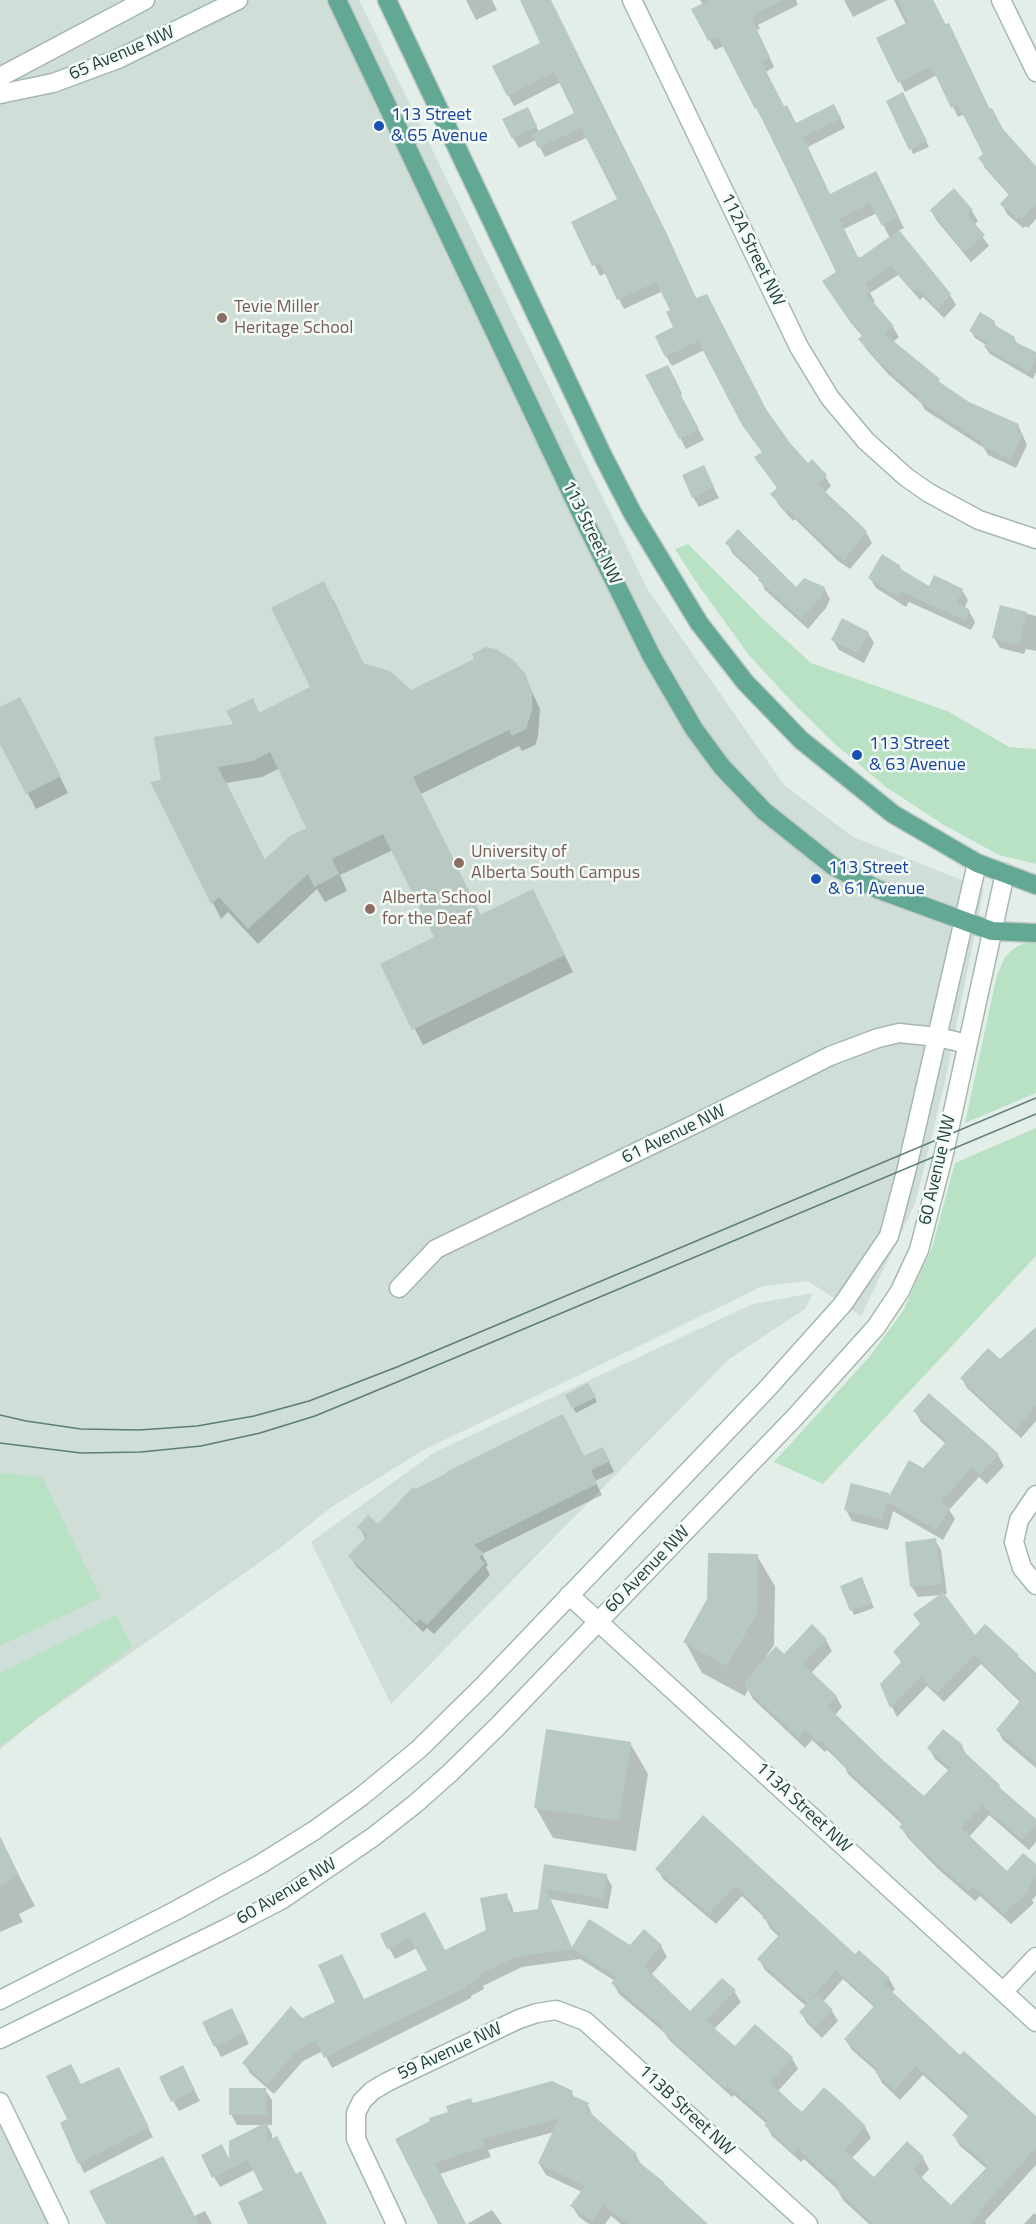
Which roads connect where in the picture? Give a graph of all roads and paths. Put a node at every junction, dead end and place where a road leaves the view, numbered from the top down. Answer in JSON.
{"nodes":[{"id":1,"x":145,"y":0,"type":"edge"},
{"id":2,"x":238,"y":0,"type":"edge"},
{"id":3,"x":337,"y":0,"type":"edge"},
{"id":4,"x":387,"y":0,"type":"edge"},
{"id":5,"x":632,"y":0,"type":"edge"},
{"id":6,"x":1001,"y":0,"type":"edge"},
{"id":7,"x":1036,"y":72,"type":"edge"},
{"id":8,"x":0,"y":77,"type":"edge"},
{"id":9,"x":0,"y":94,"type":"edge"},
{"id":10,"x":1036,"y":539,"type":"edge"},
{"id":11,"x":977,"y":863,"type":"junction"},
{"id":12,"x":1005,"y":873,"type":"junction"},
{"id":13,"x":1036,"y":885,"type":"edge"},
{"id":14,"x":964,"y":920,"type":"junction"},
{"id":15,"x":992,"y":931,"type":"junction"},
{"id":16,"x":1036,"y":933,"type":"edge"},
{"id":17,"x":938,"y":1037,"type":"junction"},
{"id":18,"x":967,"y":1044,"type":"junction"},
{"id":19,"x":399,"y":1288,"type":"dead end"},
{"id":20,"x":1036,"y":1495,"type":"edge"},
{"id":21,"x":1036,"y":1585,"type":"edge"},
{"id":22,"x":569,"y":1595,"type":"junction"},
{"id":23,"x":600,"y":1621,"type":"junction"},
{"id":24,"x":1036,"y":1957,"type":"edge"},
{"id":25,"x":1004,"y":1992,"type":"junction"},
{"id":26,"x":0,"y":2000,"type":"edge"},
{"id":27,"x":556,"y":2010,"type":"joint"},
{"id":28,"x":1036,"y":2022,"type":"edge"},
{"id":29,"x":0,"y":2039,"type":"edge"},
{"id":30,"x":0,"y":2102,"type":"edge"},
{"id":31,"x":59,"y":2224,"type":"edge"},
{"id":32,"x":396,"y":2224,"type":"edge"},
{"id":33,"x":808,"y":2224,"type":"edge"}],
"edges":[{"from":1,"to":8,"type":"street","name":"65 Avenue NW"},
{"from":2,"to":9,"type":"street","name":"65 Avenue NW"},
{"from":3,"to":14,"type":"main road","name":"113 Street NW"},
{"from":4,"to":11,"type":"main road"},
{"from":5,"to":10,"type":"street","name":"112A Street NW"},
{"from":6,"to":7,"type":"street"},
{"from":11,"to":12,"type":"main road"},
{"from":11,"to":14,"type":"street","name":"60 Avenue NW"},
{"from":12,"to":13,"type":"main road"},
{"from":12,"to":15,"type":"street","name":"60 Avenue NW"},
{"from":14,"to":15,"type":"main road","name":"113 Street NW"},
{"from":14,"to":17,"type":"street","name":"60 Avenue NW"},
{"from":15,"to":16,"type":"main road"},
{"from":15,"to":18,"type":"street","name":"60 Avenue NW"},
{"from":17,"to":18,"type":"street","name":"61 Avenue NW"},
{"from":17,"to":19,"type":"street","name":"61 Avenue NW"},
{"from":17,"to":22,"type":"street","name":"60 Avenue NW"},
{"from":18,"to":23,"type":"street","name":"60 Avenue NW"},
{"from":20,"to":21,"type":"street"},
{"from":22,"to":23,"type":"street","name":"113A Street NW"},
{"from":22,"to":26,"type":"street","name":"60 Avenue NW"},
{"from":23,"to":25,"type":"street","name":"113A Street NW"},
{"from":23,"to":29,"type":"street","name":"60 Avenue NW"},
{"from":24,"to":25,"type":"street"},
{"from":25,"to":28,"type":"street","name":"113A Street NW"},
{"from":27,"to":32,"type":"street","name":"59 Avenue NW"},
{"from":27,"to":33,"type":"street","name":"113B Street NW"},
{"from":30,"to":31,"type":"street"}]}
